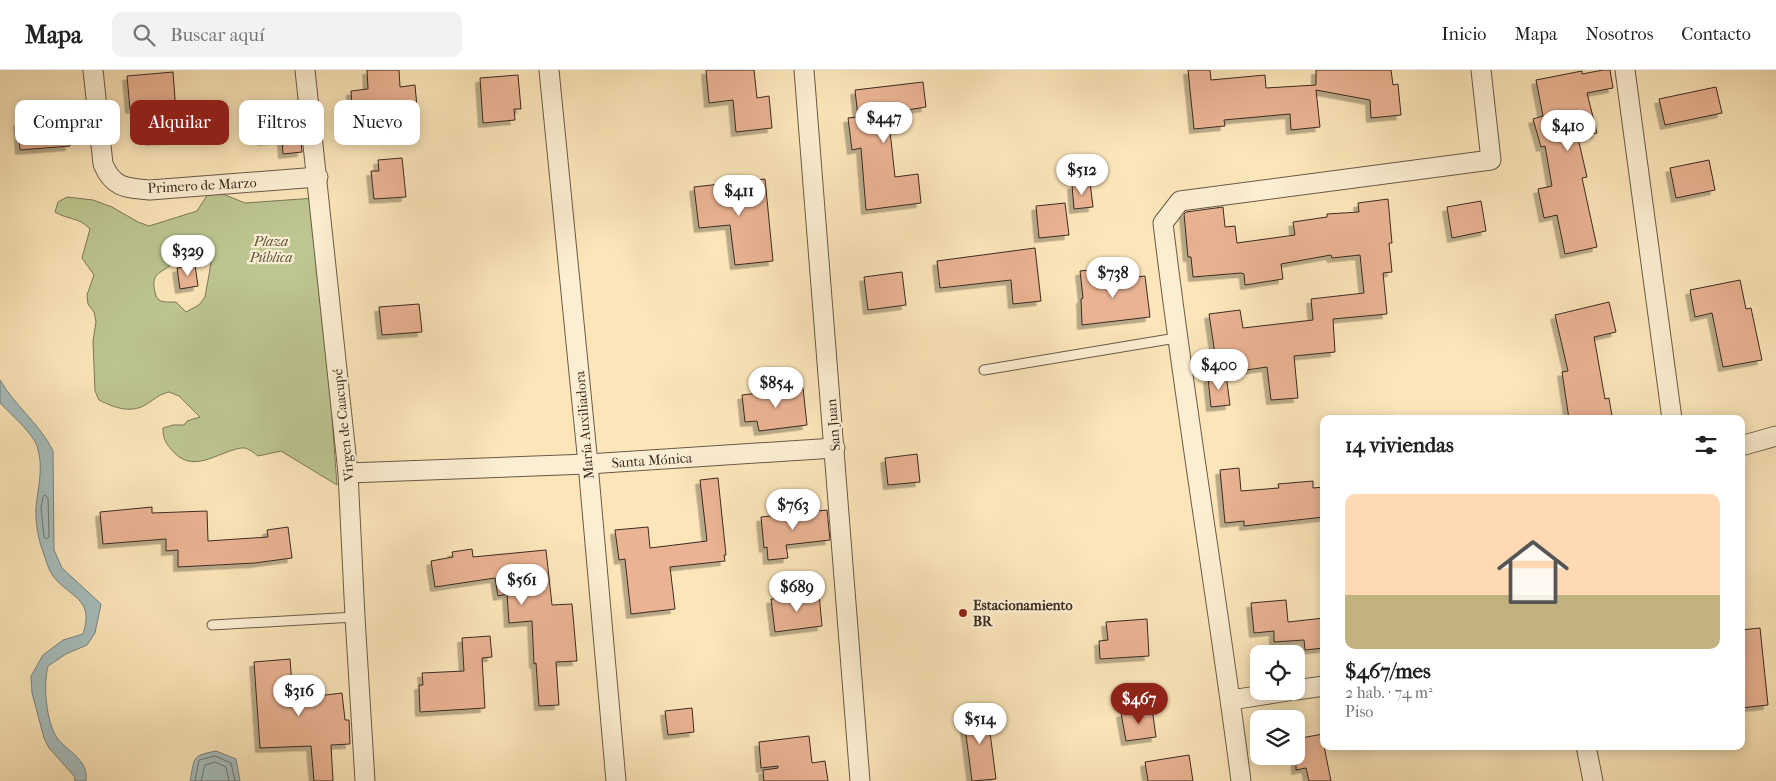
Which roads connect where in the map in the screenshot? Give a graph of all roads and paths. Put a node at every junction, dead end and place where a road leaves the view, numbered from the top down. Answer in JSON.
{"nodes":[{"id":1,"x":93,"y":70,"type":"edge"},
{"id":2,"x":306,"y":70,"type":"edge"},
{"id":3,"x":549,"y":70,"type":"edge"},
{"id":4,"x":804,"y":70,"type":"edge"},
{"id":5,"x":1481,"y":70,"type":"edge"},
{"id":6,"x":1624,"y":70,"type":"edge"},
{"id":7,"x":318,"y":178,"type":"junction"},
{"id":8,"x":1176,"y":338,"type":"junction"},
{"id":9,"x":984,"y":370,"type":"dead end"},
{"id":10,"x":1671,"y":415,"type":"edge"},
{"id":11,"x":1776,"y":436,"type":"edge"},
{"id":12,"x":1745,"y":445,"type":"edge"},
{"id":13,"x":835,"y":448,"type":"junction"},
{"id":14,"x":588,"y":464,"type":"junction"},
{"id":15,"x":348,"y":473,"type":"junction"},
{"id":16,"x":354,"y":617,"type":"junction"},
{"id":17,"x":212,"y":625,"type":"dead end"},
{"id":18,"x":1320,"y":687,"type":"edge"},
{"id":19,"x":1305,"y":689,"type":"edge"},
{"id":20,"x":1250,"y":697,"type":"edge"},
{"id":21,"x":1230,"y":700,"type":"junction"},
{"id":22,"x":1587,"y":750,"type":"edge"},
{"id":23,"x":365,"y":781,"type":"edge"},
{"id":24,"x":616,"y":781,"type":"edge"},
{"id":25,"x":860,"y":781,"type":"edge"},
{"id":26,"x":1241,"y":781,"type":"edge"},
{"id":27,"x":1593,"y":781,"type":"edge"}],
"edges":[{"from":1,"to":7,"type":"street","name":"Primero de Marzo"},
{"from":2,"to":7,"type":"street","name":"Virgen de Caacupé"},
{"from":3,"to":14,"type":"street","name":"María Auxiliadora"},
{"from":4,"to":13,"type":"street","name":"San Juan"},
{"from":5,"to":8,"type":"street"},
{"from":6,"to":10,"type":"street"},
{"from":7,"to":15,"type":"street","name":"Virgen de Caacupé"},
{"from":8,"to":9,"type":"lane"},
{"from":8,"to":21,"type":"street"},
{"from":11,"to":12,"type":"street"},
{"from":13,"to":14,"type":"street","name":"Santa Mónica"},
{"from":13,"to":25,"type":"street","name":"San Juan"},
{"from":14,"to":15,"type":"street","name":"Santa Mónica"},
{"from":14,"to":24,"type":"street","name":"María Auxiliadora"},
{"from":15,"to":16,"type":"street","name":"Virgen de Caacupé"},
{"from":16,"to":17,"type":"lane"},
{"from":16,"to":23,"type":"street","name":"Virgen de Caacupé"},
{"from":18,"to":19,"type":"street"},
{"from":20,"to":21,"type":"street"},
{"from":21,"to":26,"type":"street"},
{"from":22,"to":27,"type":"street"}]}
